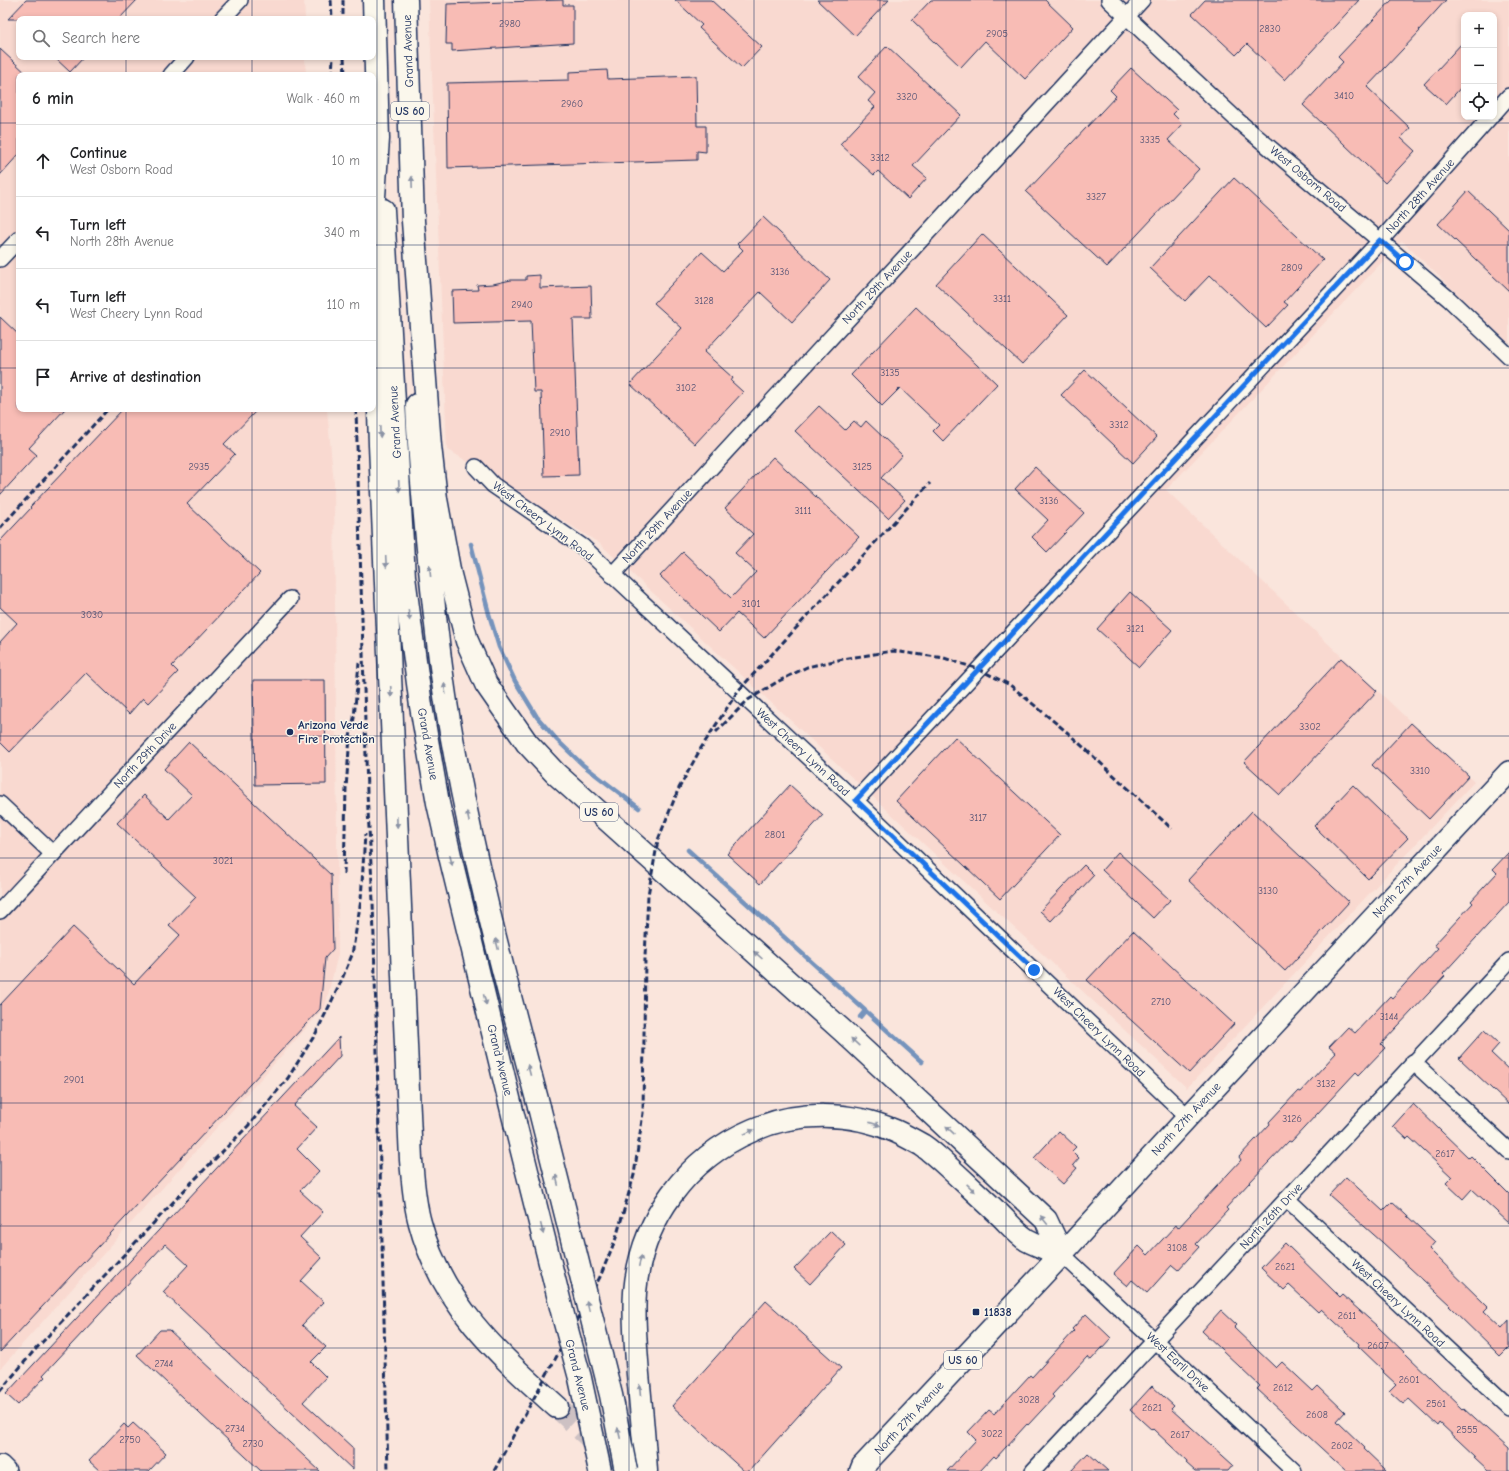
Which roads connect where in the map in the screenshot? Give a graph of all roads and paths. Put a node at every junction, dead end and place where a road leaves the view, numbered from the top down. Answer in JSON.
{"nodes":[{"id":1,"x":240,"y":0,"type":"edge"},
{"id":2,"x":374,"y":0,"type":"edge"},
{"id":3,"x":406,"y":0,"type":"edge"},
{"id":4,"x":1109,"y":0,"type":"edge"},
{"id":5,"x":1142,"y":0,"type":"edge"},
{"id":6,"x":225,"y":16,"type":"edge"},
{"id":7,"x":374,"y":16,"type":"edge"},
{"id":8,"x":1126,"y":16,"type":"junction"},
{"id":9,"x":184,"y":60,"type":"edge"},
{"id":10,"x":376,"y":60,"type":"edge"},
{"id":11,"x":174,"y":72,"type":"edge"},
{"id":12,"x":1509,"y":96,"type":"edge"},
{"id":13,"x":1497,"y":110,"type":"edge"},
{"id":14,"x":1487,"y":120,"type":"edge"},
{"id":15,"x":378,"y":139,"type":"junction"},
{"id":16,"x":376,"y":168,"type":"edge"},
{"id":17,"x":413,"y":221,"type":"junction"},
{"id":18,"x":1380,"y":240,"type":"junction"},
{"id":19,"x":16,"y":242,"type":"edge"},
{"id":20,"x":0,"y":259,"type":"edge"},
{"id":21,"x":376,"y":311,"type":"edge"},
{"id":22,"x":1509,"y":356,"type":"edge"},
{"id":23,"x":476,"y":467,"type":"dead end"},
{"id":24,"x":612,"y":575,"type":"junction"},
{"id":25,"x":290,"y":599,"type":"dead end"},
{"id":26,"x":1509,"y":772,"type":"edge"},
{"id":27,"x":856,"y":800,"type":"junction"},
{"id":28,"x":0,"y":804,"type":"edge"},
{"id":29,"x":53,"y":854,"type":"junction"},
{"id":30,"x":0,"y":911,"type":"edge"},
{"id":31,"x":1509,"y":961,"type":"edge"},
{"id":32,"x":1413,"y":1062,"type":"junction"},
{"id":33,"x":1188,"y":1117,"type":"junction"},
{"id":34,"x":1509,"y":1151,"type":"edge"},
{"id":35,"x":1287,"y":1199,"type":"junction"},
{"id":36,"x":1062,"y":1254,"type":"junction"},
{"id":37,"x":1155,"y":1341,"type":"junction"},
{"id":38,"x":557,"y":1407,"type":"tunnel mouth"},
{"id":39,"x":1509,"y":1407,"type":"edge"},
{"id":40,"x":0,"y":1466,"type":"edge"},
{"id":41,"x":860,"y":1469,"type":"edge"},
{"id":42,"x":5,"y":1471,"type":"edge"},
{"id":43,"x":600,"y":1471,"type":"edge"},
{"id":44,"x":626,"y":1471,"type":"edge"},
{"id":45,"x":646,"y":1471,"type":"edge"},
{"id":46,"x":1033,"y":1471,"type":"edge"},
{"id":47,"x":1294,"y":1471,"type":"edge"}],
"edges":[{"from":1,"to":6,"type":"street"},
{"from":2,"to":7,"type":"main road","name":"Grand Avenue","number":"US 60"},
{"from":17,"to":3,"type":"main road","name":"Grand Avenue","number":"US 60","one_way":true},
{"from":4,"to":8,"type":"street","name":"West Osborn Road"},
{"from":5,"to":8,"type":"street","name":"North 29th Avenue"},
{"from":8,"to":18,"type":"street","name":"West Osborn Road"},
{"from":8,"to":24,"type":"street","name":"North 29th Avenue"},
{"from":9,"to":11,"type":"street"},
{"from":10,"to":15,"type":"main road","name":"Grand Avenue","number":"US 60"},
{"from":12,"to":13,"type":"street"},
{"from":14,"to":18,"type":"street","name":"North 28th Avenue"},
{"from":15,"to":16,"type":"main road","number":"US 60"},
{"from":15,"to":43,"type":"main road","name":"Grand Avenue","one_way":true,"bridge":true},
{"from":36,"to":17,"type":"main road","number":"US 60","one_way":true},
{"from":44,"to":17,"type":"main road","name":"Grand Avenue","one_way":true,"bridge":true},
{"from":18,"to":22,"type":"street","name":"West Osborn Road"},
{"from":18,"to":27,"type":"street","name":"North 28th Avenue"},
{"from":19,"to":20,"type":"street"},
{"from":21,"to":38,"type":"main road","number":"US 60","one_way":true},
{"from":23,"to":24,"type":"street","name":"West Cheery Lynn Road"},
{"from":24,"to":27,"type":"street","name":"West Cheery Lynn Road"},
{"from":25,"to":29,"type":"street","name":"North 29th Drive"},
{"from":26,"to":33,"type":"main road","name":"North 27th Avenue"},
{"from":27,"to":33,"type":"street","name":"West Cheery Lynn Road"},
{"from":28,"to":29,"type":"street"},
{"from":29,"to":30,"type":"street","name":"North 29th Drive"},
{"from":31,"to":32,"type":"street","name":"North 26th Drive"},
{"from":32,"to":34,"type":"street"},
{"from":32,"to":35,"type":"street","name":"North 26th Drive"},
{"from":33,"to":36,"type":"main road","name":"North 27th Avenue"},
{"from":35,"to":37,"type":"street","name":"North 26th Drive"},
{"from":35,"to":39,"type":"street","name":"West Cheery Lynn Road"},
{"from":36,"to":37,"type":"street","name":"West Earll Drive"},
{"from":36,"to":41,"type":"main road","name":"North 27th Avenue","number":"US 60"},
{"from":45,"to":36,"type":"main road","one_way":true},
{"from":37,"to":46,"type":"street","name":"North 26th Drive"},
{"from":37,"to":47,"type":"street","name":"West Earll Drive"},
{"from":40,"to":42,"type":"main road"}]}
